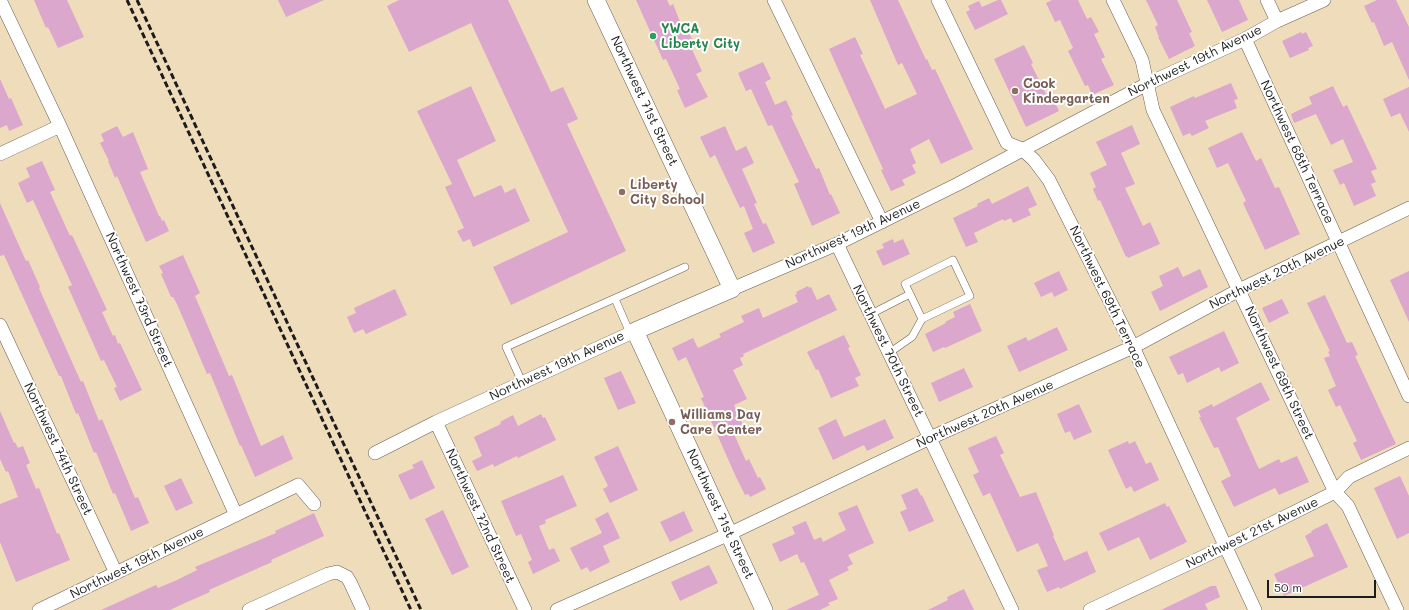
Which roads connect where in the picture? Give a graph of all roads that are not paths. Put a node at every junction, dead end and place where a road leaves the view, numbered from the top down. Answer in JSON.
{"nodes":[{"id":1,"x":0,"y":0,"type":"edge"},
{"id":2,"x":596,"y":0,"type":"edge"},
{"id":3,"x":774,"y":0,"type":"edge"},
{"id":4,"x":938,"y":0,"type":"edge"},
{"id":5,"x":1113,"y":0,"type":"edge"},
{"id":6,"x":1267,"y":0,"type":"edge"},
{"id":7,"x":1324,"y":0,"type":"edge"},
{"id":8,"x":1277,"y":21,"type":"junction"},
{"id":9,"x":1244,"y":39,"type":"junction"},
{"id":10,"x":1147,"y":84,"type":"junction"},
{"id":11,"x":60,"y":126,"type":"junction"},
{"id":12,"x":1022,"y":149,"type":"junction"},
{"id":13,"x":0,"y":154,"type":"edge"},
{"id":14,"x":1409,"y":208,"type":"edge"},
{"id":15,"x":882,"y":222,"type":"junction"},
{"id":16,"x":1338,"y":242,"type":"junction"},
{"id":17,"x":837,"y":244,"type":"junction"},
{"id":18,"x":685,"y":267,"type":"dead end"},
{"id":19,"x":732,"y":289,"type":"junction"},
{"id":20,"x":1239,"y":290,"type":"junction"},
{"id":21,"x":910,"y":294,"type":"junction"},
{"id":22,"x":615,"y":299,"type":"junction"},
{"id":23,"x":871,"y":314,"type":"junction"},
{"id":24,"x":922,"y":319,"type":"junction"},
{"id":25,"x":0,"y":325,"type":"edge"},
{"id":26,"x":632,"y":332,"type":"junction"},
{"id":27,"x":1133,"y":347,"type":"junction"},
{"id":28,"x":889,"y":353,"type":"junction"},
{"id":29,"x":522,"y":382,"type":"junction"},
{"id":30,"x":1409,"y":396,"type":"edge"},
{"id":31,"x":436,"y":422,"type":"junction"},
{"id":32,"x":930,"y":438,"type":"junction"},
{"id":33,"x":1409,"y":448,"type":"edge"},
{"id":34,"x":374,"y":453,"type":"dead end"},
{"id":35,"x":1335,"y":492,"type":"junction"},
{"id":36,"x":314,"y":504,"type":"dead end"},
{"id":37,"x":236,"y":515,"type":"junction"},
{"id":38,"x":728,"y":534,"type":"junction"},
{"id":39,"x":1226,"y":546,"type":"junction"},
{"id":40,"x":116,"y":574,"type":"junction"},
{"id":41,"x":39,"y":610,"type":"edge"},
{"id":42,"x":249,"y":610,"type":"edge"},
{"id":43,"x":363,"y":610,"type":"edge"},
{"id":44,"x":524,"y":610,"type":"edge"},
{"id":45,"x":557,"y":610,"type":"edge"},
{"id":46,"x":764,"y":610,"type":"edge"},
{"id":47,"x":1012,"y":610,"type":"edge"},
{"id":48,"x":1090,"y":610,"type":"edge"},
{"id":49,"x":1255,"y":610,"type":"edge"},
{"id":50,"x":1397,"y":610,"type":"edge"}],
"edges":[{"from":1,"to":11,"type":"street","name":"Northwest 73rd Street"},
{"from":2,"to":19,"type":"street","name":"Northwest 71st Street"},
{"from":3,"to":15,"type":"street"},
{"from":4,"to":12,"type":"street","name":"Northwest 69th Terrace"},
{"from":5,"to":10,"type":"street","name":"Northwest 69th Street"},
{"from":6,"to":8,"type":"street"},
{"from":7,"to":8,"type":"street","name":"Northwest 19th Avenue"},
{"from":8,"to":9,"type":"street","name":"Northwest 19th Avenue"},
{"from":9,"to":10,"type":"street","name":"Northwest 19th Avenue"},
{"from":9,"to":16,"type":"street","name":"Northwest 68th Terrace"},
{"from":10,"to":12,"type":"street","name":"Northwest 19th Avenue"},
{"from":10,"to":20,"type":"street","name":"Northwest 69th Street"},
{"from":11,"to":13,"type":"street"},
{"from":11,"to":37,"type":"street","name":"Northwest 73rd Street"},
{"from":12,"to":15,"type":"street","name":"Northwest 19th Avenue"},
{"from":12,"to":27,"type":"street","name":"Northwest 69th Terrace"},
{"from":14,"to":16,"type":"street","name":"Northwest 20th Avenue"},
{"from":15,"to":17,"type":"street","name":"Northwest 19th Avenue"},
{"from":16,"to":20,"type":"street","name":"Northwest 20th Avenue"},
{"from":16,"to":30,"type":"street","name":"Northwest 68th Terrace"},
{"from":17,"to":19,"type":"street","name":"Northwest 19th Avenue"},
{"from":17,"to":23,"type":"street","name":"Northwest 70th Street"},
{"from":18,"to":22,"type":"lane"},
{"from":19,"to":26,"type":"street","name":"Northwest 19th Avenue"},
{"from":20,"to":27,"type":"street","name":"Northwest 20th Avenue"},
{"from":20,"to":35,"type":"street","name":"Northwest 69th Street"},
{"from":21,"to":23,"type":"lane"},
{"from":21,"to":24,"type":"lane"},
{"from":21,"to":24,"type":"lane"},
{"from":22,"to":26,"type":"lane"},
{"from":22,"to":29,"type":"lane"},
{"from":23,"to":28,"type":"street","name":"Northwest 70th Street"},
{"from":24,"to":28,"type":"lane"},
{"from":25,"to":40,"type":"street","name":"Northwest 74th Street"},
{"from":26,"to":29,"type":"street","name":"Northwest 19th Avenue"},
{"from":26,"to":38,"type":"street","name":"Northwest 71st Street"},
{"from":27,"to":32,"type":"street","name":"Northwest 20th Avenue"},
{"from":27,"to":39,"type":"street","name":"Northwest 69th Terrace"},
{"from":28,"to":32,"type":"street","name":"Northwest 70th Street"},
{"from":29,"to":31,"type":"street","name":"Northwest 19th Avenue"},
{"from":31,"to":34,"type":"street","name":"Northwest 19th Avenue"},
{"from":31,"to":44,"type":"street","name":"Northwest 72nd Street"},
{"from":32,"to":38,"type":"street","name":"Northwest 20th Avenue"},
{"from":32,"to":47,"type":"street","name":"Northwest 70th Street"},
{"from":33,"to":35,"type":"street","name":"Northwest 21st Avenue"},
{"from":35,"to":39,"type":"street","name":"Northwest 21st Avenue"},
{"from":35,"to":50,"type":"street","name":"Northwest 69th Street"},
{"from":36,"to":37,"type":"street"},
{"from":37,"to":40,"type":"street","name":"Northwest 19th Avenue"},
{"from":38,"to":45,"type":"street","name":"Northwest 20th Avenue"},
{"from":38,"to":46,"type":"street","name":"Northwest 71st Street"},
{"from":39,"to":48,"type":"street","name":"Northwest 21st Avenue"},
{"from":39,"to":49,"type":"street","name":"Northwest 69th Terrace"},
{"from":40,"to":41,"type":"street","name":"Northwest 19th Avenue"},
{"from":42,"to":43,"type":"street"}]}
